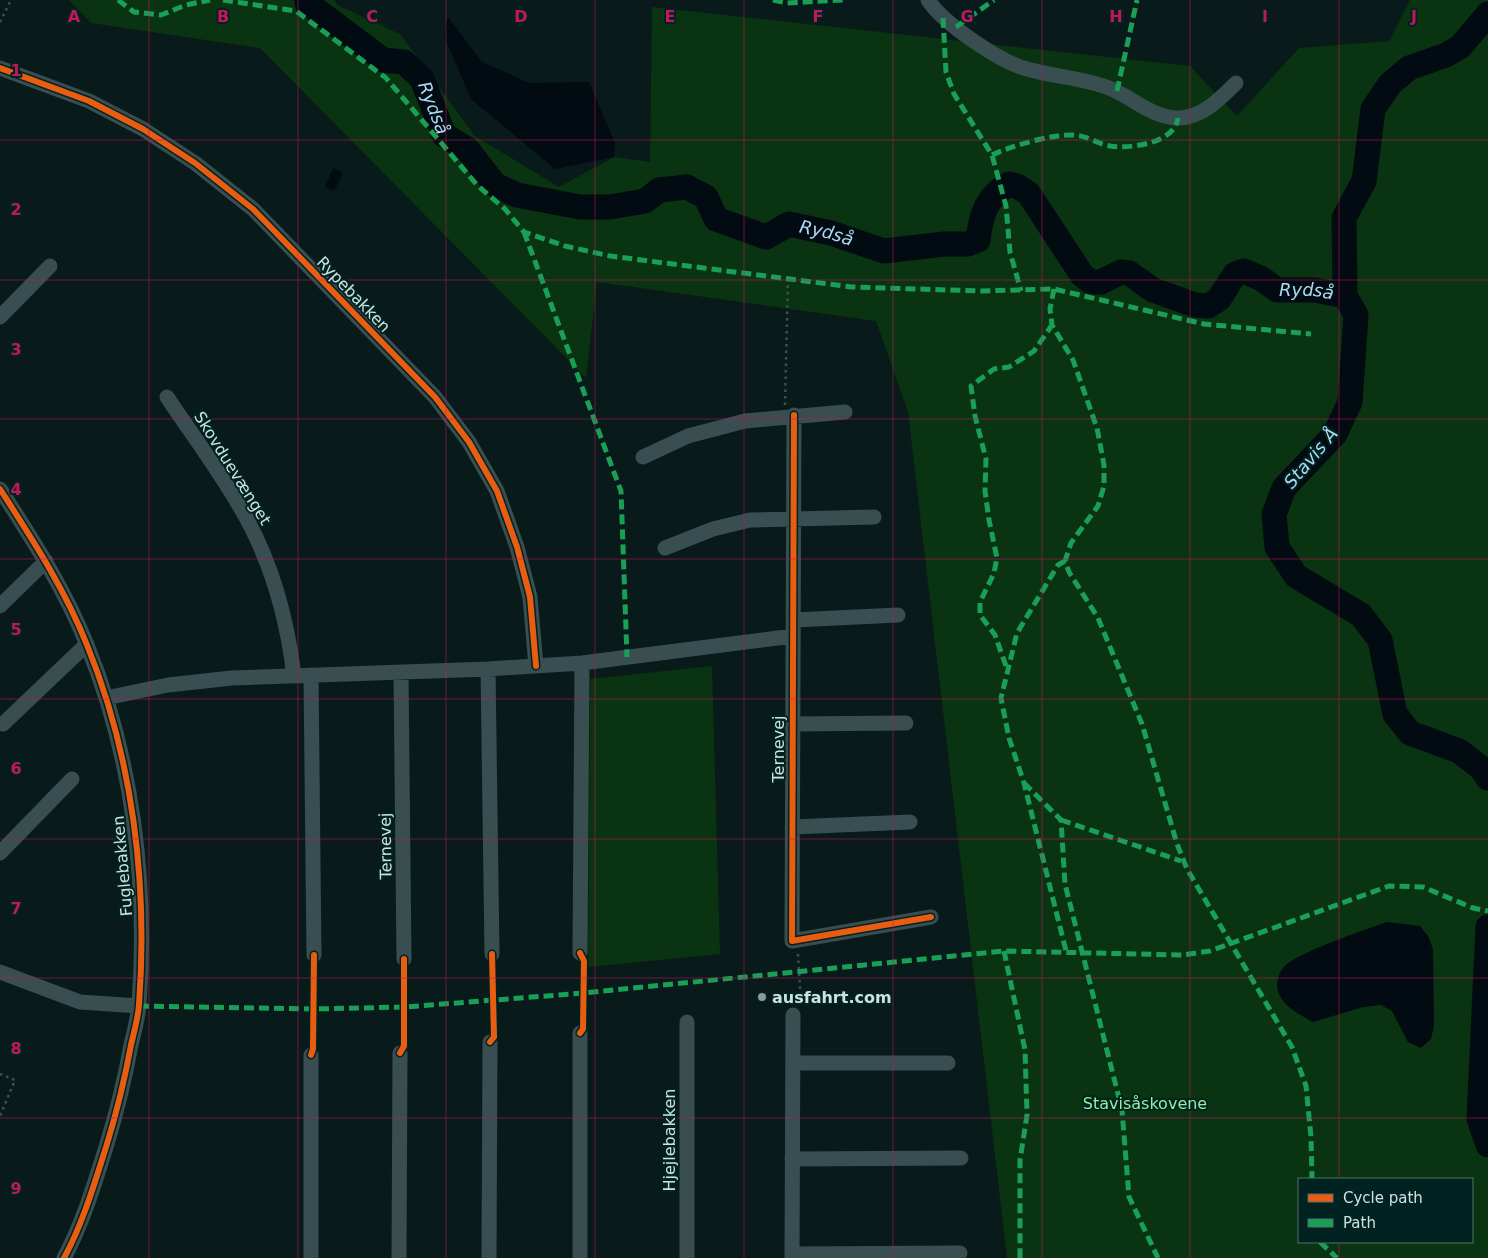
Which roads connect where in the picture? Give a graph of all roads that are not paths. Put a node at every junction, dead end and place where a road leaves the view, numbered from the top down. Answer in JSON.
{"nodes":[{"id":1,"x":928,"y":0,"type":"edge"},
{"id":2,"x":0,"y":68,"type":"edge"},
{"id":3,"x":1236,"y":83,"type":"dead end"},
{"id":4,"x":50,"y":266,"type":"dead end"},
{"id":5,"x":0,"y":316,"type":"edge"},
{"id":6,"x":166,"y":397,"type":"dead end"},
{"id":7,"x":845,"y":412,"type":"dead end"},
{"id":8,"x":794,"y":415,"type":"junction"},
{"id":9,"x":643,"y":457,"type":"dead end"},
{"id":10,"x":0,"y":488,"type":"edge"},
{"id":11,"x":794,"y":517,"type":"junction"},
{"id":12,"x":874,"y":517,"type":"dead end"},
{"id":13,"x":665,"y":548,"type":"dead end"},
{"id":14,"x":46,"y":561,"type":"junction"},
{"id":15,"x":0,"y":606,"type":"edge"},
{"id":16,"x":898,"y":615,"type":"dead end"},
{"id":17,"x":794,"y":620,"type":"junction"},
{"id":18,"x":793,"y":636,"type":"junction"},
{"id":19,"x":87,"y":644,"type":"junction"},
{"id":20,"x":582,"y":663,"type":"junction"},
{"id":21,"x":536,"y":666,"type":"junction"},
{"id":22,"x":488,"y":669,"type":"junction"},
{"id":23,"x":401,"y":673,"type":"junction"},
{"id":24,"x":311,"y":675,"type":"junction"},
{"id":25,"x":294,"y":676,"type":"junction"},
{"id":26,"x":106,"y":698,"type":"junction"},
{"id":27,"x":906,"y":723,"type":"dead end"},
{"id":28,"x":3,"y":724,"type":"dead end"},
{"id":29,"x":791,"y":724,"type":"junction"},
{"id":30,"x":72,"y":778,"type":"dead end"},
{"id":31,"x":910,"y":822,"type":"dead end"},
{"id":32,"x":792,"y":827,"type":"junction"},
{"id":33,"x":0,"y":853,"type":"edge"},
{"id":34,"x":931,"y":917,"type":"dead end"},
{"id":35,"x":580,"y":953,"type":"dead end"},
{"id":36,"x":492,"y":954,"type":"dead end"},
{"id":37,"x":314,"y":955,"type":"dead end"},
{"id":38,"x":404,"y":959,"type":"dead end"},
{"id":39,"x":0,"y":972,"type":"edge"},
{"id":40,"x":139,"y":1006,"type":"junction"},
{"id":41,"x":793,"y":1015,"type":"road end"},
{"id":42,"x":687,"y":1022,"type":"dead end"},
{"id":43,"x":580,"y":1033,"type":"dead end"},
{"id":44,"x":490,"y":1042,"type":"dead end"},
{"id":45,"x":400,"y":1053,"type":"dead end"},
{"id":46,"x":311,"y":1055,"type":"dead end"},
{"id":47,"x":793,"y":1063,"type":"junction"},
{"id":48,"x":948,"y":1063,"type":"dead end"},
{"id":49,"x":961,"y":1158,"type":"dead end"},
{"id":50,"x":792,"y":1159,"type":"junction"},
{"id":51,"x":960,"y":1253,"type":"dead end"},
{"id":52,"x":70,"y":1256,"type":"edge"},
{"id":53,"x":792,"y":1256,"type":"edge"},
{"id":54,"x":311,"y":1258,"type":"edge"},
{"id":55,"x":399,"y":1258,"type":"edge"},
{"id":56,"x":490,"y":1258,"type":"edge"},
{"id":57,"x":580,"y":1258,"type":"edge"},
{"id":58,"x":687,"y":1258,"type":"edge"}],
"edges":[{"from":1,"to":3,"type":"street"},
{"from":2,"to":21,"type":"street","name":"Rypebakken"},
{"from":4,"to":5,"type":"street"},
{"from":6,"to":25,"type":"street","name":"Skovduevænget"},
{"from":7,"to":8,"type":"street"},
{"from":8,"to":9,"type":"street"},
{"from":8,"to":11,"type":"street","name":"Ternevej"},
{"from":10,"to":14,"type":"street","name":"Fuglebakken"},
{"from":11,"to":12,"type":"street"},
{"from":11,"to":13,"type":"street"},
{"from":11,"to":17,"type":"street","name":"Ternevej"},
{"from":14,"to":15,"type":"street"},
{"from":14,"to":19,"type":"street","name":"Fuglebakken"},
{"from":16,"to":17,"type":"street"},
{"from":17,"to":18,"type":"street","name":"Ternevej"},
{"from":18,"to":20,"type":"street"},
{"from":18,"to":29,"type":"street","name":"Ternevej"},
{"from":19,"to":26,"type":"street","name":"Fuglebakken"},
{"from":19,"to":28,"type":"street"},
{"from":20,"to":21,"type":"street"},
{"from":20,"to":35,"type":"street"},
{"from":21,"to":22,"type":"street"},
{"from":22,"to":23,"type":"street"},
{"from":22,"to":36,"type":"street"},
{"from":23,"to":24,"type":"street"},
{"from":23,"to":38,"type":"street","name":"Ternevej"},
{"from":24,"to":25,"type":"street"},
{"from":24,"to":37,"type":"street"},
{"from":25,"to":26,"type":"street"},
{"from":26,"to":40,"type":"street","name":"Fuglebakken"},
{"from":27,"to":29,"type":"street","name":"Ternevej"},
{"from":29,"to":32,"type":"street","name":"Ternevej"},
{"from":30,"to":33,"type":"street"},
{"from":31,"to":32,"type":"street"},
{"from":32,"to":34,"type":"street","name":"Ternevej"},
{"from":39,"to":40,"type":"street"},
{"from":40,"to":52,"type":"street","name":"Fuglebakken"},
{"from":41,"to":47,"type":"street"},
{"from":42,"to":58,"type":"street","name":"Hjejlebakken"},
{"from":43,"to":57,"type":"street"},
{"from":44,"to":56,"type":"street"},
{"from":45,"to":55,"type":"street"},
{"from":46,"to":54,"type":"street"},
{"from":47,"to":48,"type":"street"},
{"from":47,"to":50,"type":"street"},
{"from":49,"to":50,"type":"street"},
{"from":50,"to":53,"type":"street"},
{"from":51,"to":53,"type":"street"}]}
